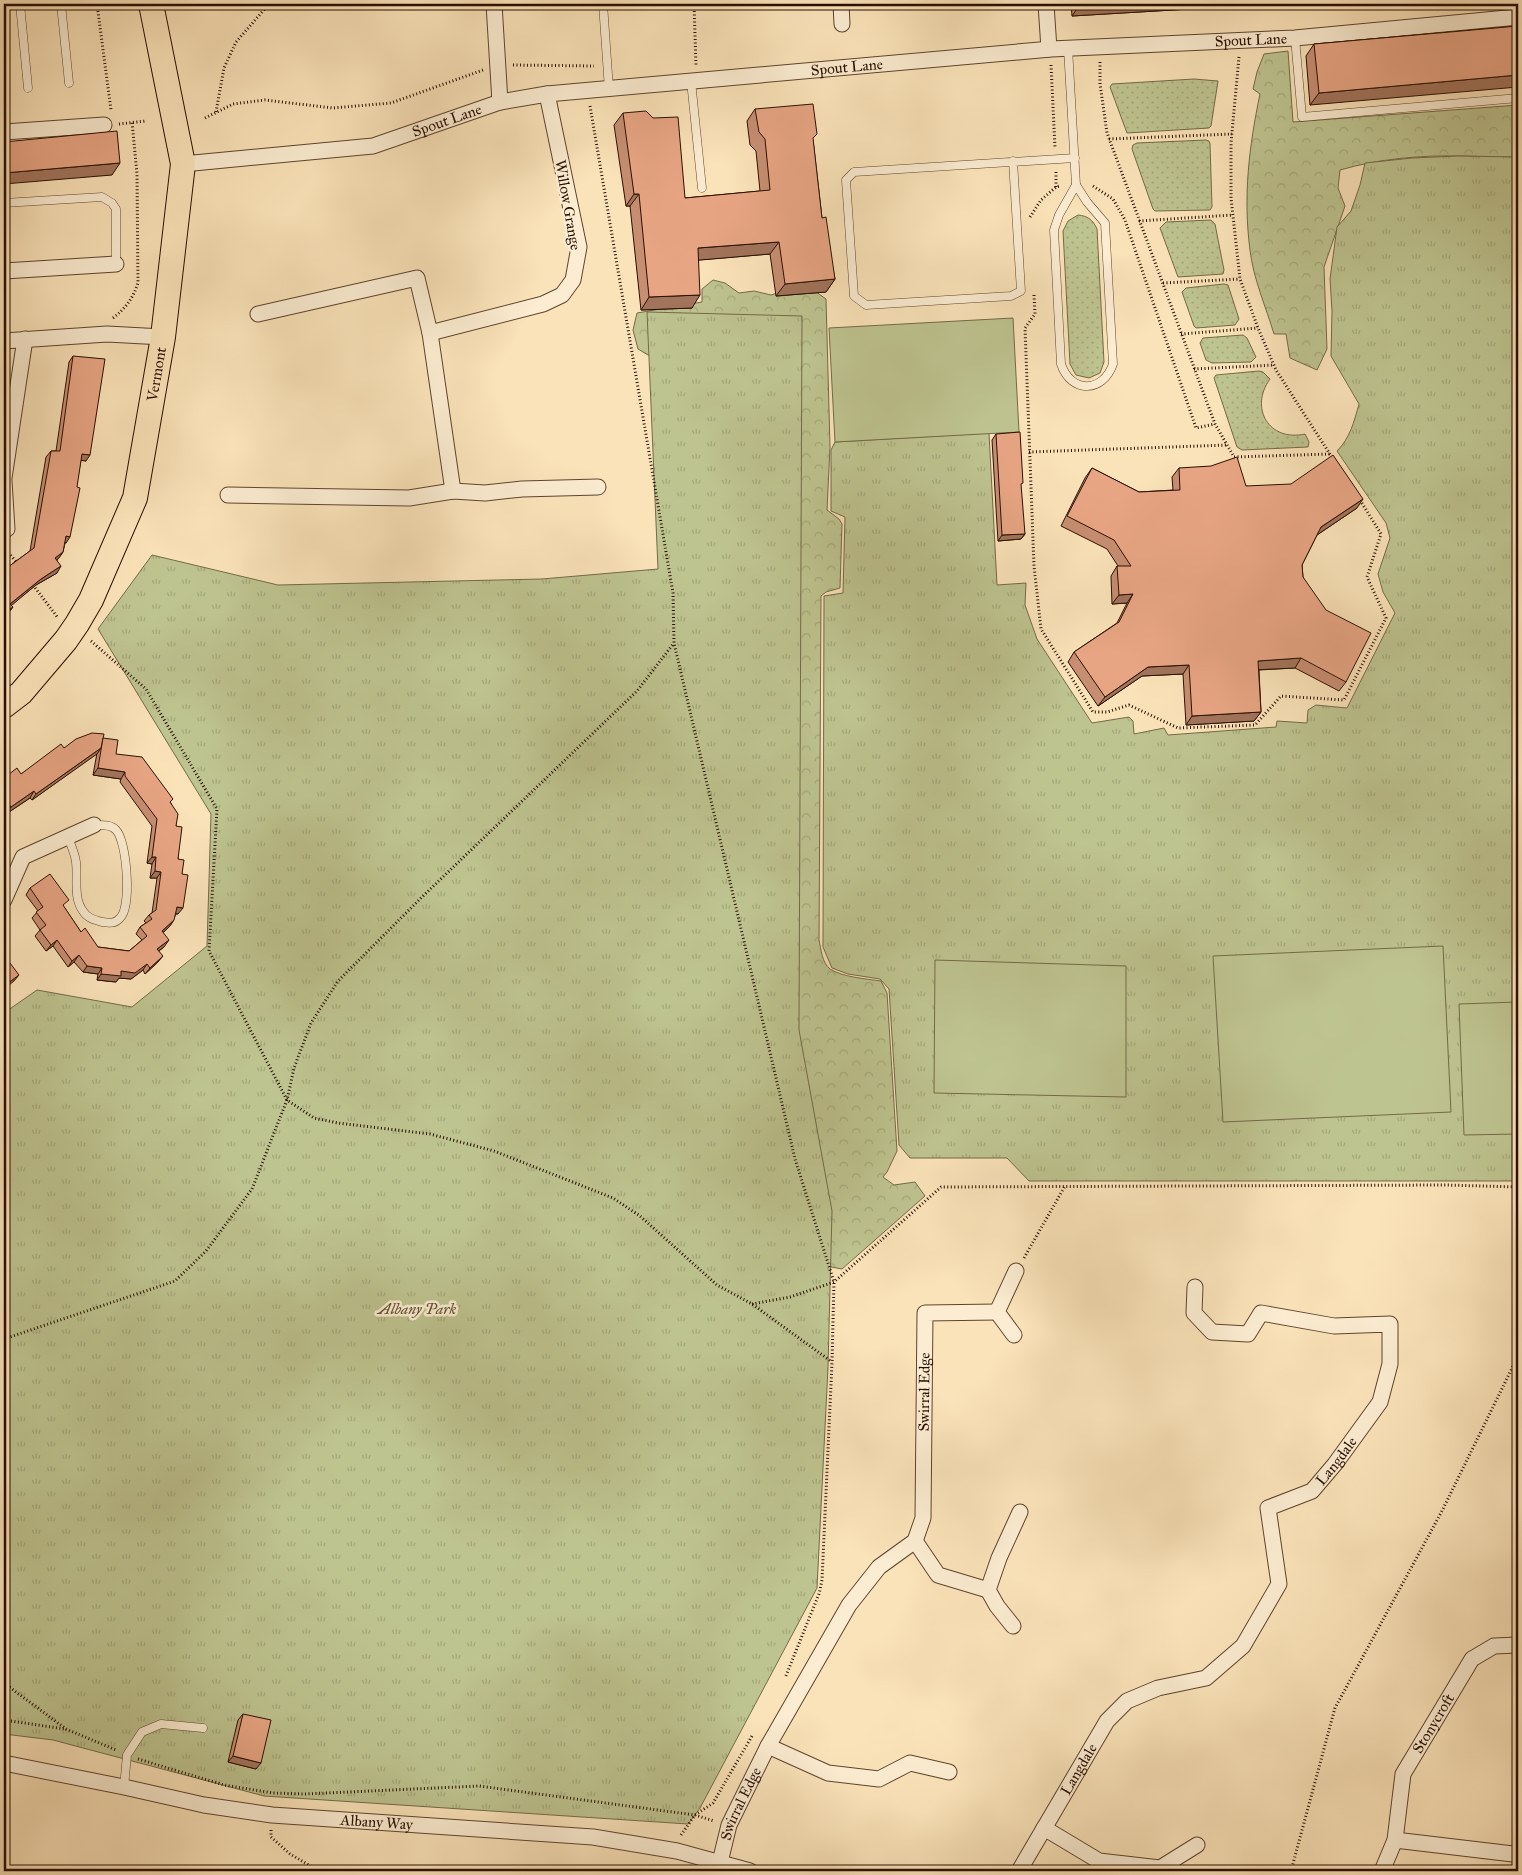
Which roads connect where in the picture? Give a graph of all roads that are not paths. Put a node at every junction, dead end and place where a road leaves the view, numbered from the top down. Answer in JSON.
{"nodes":[{"id":1,"x":20,"y":4,"type":"edge"},
{"id":2,"x":61,"y":4,"type":"edge"},
{"id":3,"x":151,"y":4,"type":"edge"},
{"id":4,"x":494,"y":4,"type":"edge"},
{"id":5,"x":603,"y":4,"type":"edge"},
{"id":6,"x":841,"y":4,"type":"edge"},
{"id":7,"x":1046,"y":4,"type":"edge"},
{"id":8,"x":1518,"y":16,"type":"edge"},
{"id":9,"x":842,"y":24,"type":"dead end"},
{"id":10,"x":1295,"y":38,"type":"junction"},
{"id":11,"x":1068,"y":48,"type":"junction"},
{"id":12,"x":1050,"y":49,"type":"junction"},
{"id":13,"x":694,"y":81,"type":"junction"},
{"id":14,"x":69,"y":83,"type":"dead end"},
{"id":15,"x":28,"y":88,"type":"dead end"},
{"id":16,"x":609,"y":88,"type":"junction"},
{"id":17,"x":547,"y":94,"type":"junction"},
{"id":18,"x":1518,"y":98,"type":"edge"},
{"id":19,"x":500,"y":102,"type":"junction"},
{"id":20,"x":108,"y":125,"type":"road end"},
{"id":21,"x":4,"y":132,"type":"edge"},
{"id":22,"x":1075,"y":158,"type":"junction"},
{"id":23,"x":1013,"y":161,"type":"junction"},
{"id":24,"x":183,"y":164,"type":"junction"},
{"id":25,"x":1076,"y":185,"type":"junction"},
{"id":26,"x":702,"y":188,"type":"dead end"},
{"id":27,"x":4,"y":203,"type":"edge"},
{"id":28,"x":116,"y":264,"type":"joint"},
{"id":29,"x":4,"y":271,"type":"edge"},
{"id":30,"x":258,"y":314,"type":"dead end"},
{"id":31,"x":430,"y":333,"type":"junction"},
{"id":32,"x":163,"y":337,"type":"junction"},
{"id":33,"x":26,"y":339,"type":"junction"},
{"id":34,"x":4,"y":341,"type":"edge"},
{"id":35,"x":4,"y":480,"type":"edge"},
{"id":36,"x":598,"y":487,"type":"dead end"},
{"id":37,"x":453,"y":491,"type":"junction"},
{"id":38,"x":228,"y":495,"type":"dead end"},
{"id":39,"x":8,"y":529,"type":"dead end"},
{"id":40,"x":4,"y":706,"type":"edge"},
{"id":41,"x":94,"y":825,"type":"joint"},
{"id":42,"x":68,"y":837,"type":"junction"},
{"id":43,"x":4,"y":900,"type":"edge"},
{"id":44,"x":1016,"y":1271,"type":"road end"},
{"id":45,"x":1195,"y":1287,"type":"dead end"},
{"id":46,"x":997,"y":1312,"type":"junction"},
{"id":47,"x":1014,"y":1335,"type":"dead end"},
{"id":48,"x":1020,"y":1512,"type":"dead end"},
{"id":49,"x":914,"y":1541,"type":"junction"},
{"id":50,"x":988,"y":1590,"type":"junction"},
{"id":51,"x":1013,"y":1626,"type":"dead end"},
{"id":52,"x":1518,"y":1645,"type":"edge"},
{"id":53,"x":203,"y":1728,"type":"dead end"},
{"id":54,"x":768,"y":1746,"type":"junction"},
{"id":55,"x":4,"y":1763,"type":"edge"},
{"id":56,"x":949,"y":1772,"type":"dead end"},
{"id":57,"x":124,"y":1787,"type":"junction"},
{"id":58,"x":1044,"y":1828,"type":"junction"},
{"id":59,"x":1395,"y":1840,"type":"junction"},
{"id":60,"x":1198,"y":1845,"type":"dead end"},
{"id":61,"x":1518,"y":1852,"type":"edge"},
{"id":62,"x":720,"y":1862,"type":"junction"},
{"id":63,"x":750,"y":1871,"type":"edge"},
{"id":64,"x":1019,"y":1871,"type":"edge"},
{"id":65,"x":1382,"y":1871,"type":"edge"}],
"edges":[{"from":1,"to":15,"type":"lane"},
{"from":2,"to":14,"type":"lane"},
{"from":3,"to":24,"type":"main road","name":"Vermont"},
{"from":4,"to":19,"type":"street"},
{"from":5,"to":16,"type":"lane"},
{"from":6,"to":9,"type":"street"},
{"from":7,"to":12,"type":"street"},
{"from":8,"to":10,"type":"street","name":"Spout Lane"},
{"from":10,"to":11,"type":"street","name":"Spout Lane"},
{"from":10,"to":18,"type":"lane"},
{"from":11,"to":12,"type":"street","name":"Spout Lane"},
{"from":11,"to":22,"type":"lane"},
{"from":12,"to":13,"type":"street","name":"Spout Lane"},
{"from":13,"to":16,"type":"street","name":"Spout Lane"},
{"from":13,"to":26,"type":"lane"},
{"from":16,"to":17,"type":"street","name":"Spout Lane"},
{"from":17,"to":19,"type":"street","name":"Spout Lane"},
{"from":17,"to":31,"type":"street","name":"Willow Grange"},
{"from":19,"to":24,"type":"street","name":"Spout Lane"},
{"from":20,"to":21,"type":"street"},
{"from":22,"to":23,"type":"lane"},
{"from":22,"to":25,"type":"lane"},
{"from":23,"to":23,"type":"lane"},
{"from":24,"to":32,"type":"main road","name":"Vermont"},
{"from":25,"to":25,"type":"lane"},
{"from":27,"to":28,"type":"lane"},
{"from":28,"to":29,"type":"street"},
{"from":30,"to":31,"type":"street"},
{"from":31,"to":37,"type":"street"},
{"from":32,"to":33,"type":"street"},
{"from":32,"to":40,"type":"main road","name":"Vermont"},
{"from":33,"to":34,"type":"street"},
{"from":33,"to":35,"type":"street"},
{"from":35,"to":39,"type":"street"},
{"from":36,"to":37,"type":"street"},
{"from":37,"to":38,"type":"street"},
{"from":41,"to":42,"type":"street"},
{"from":41,"to":42,"type":"lane"},
{"from":42,"to":43,"type":"street"},
{"from":44,"to":46,"type":"street"},
{"from":45,"to":58,"type":"street","name":"Langdale"},
{"from":46,"to":47,"type":"street"},
{"from":46,"to":49,"type":"street","name":"Swirral Edge"},
{"from":48,"to":50,"type":"street"},
{"from":49,"to":50,"type":"street"},
{"from":49,"to":54,"type":"street","name":"Swirral Edge"},
{"from":50,"to":51,"type":"street"},
{"from":52,"to":59,"type":"street","name":"Stonycroft"},
{"from":53,"to":57,"type":"lane"},
{"from":54,"to":56,"type":"street"},
{"from":54,"to":62,"type":"street","name":"Swirral Edge"},
{"from":55,"to":57,"type":"street","name":"Albany Way"},
{"from":57,"to":62,"type":"street","name":"Albany Way"},
{"from":58,"to":60,"type":"street"},
{"from":58,"to":64,"type":"street","name":"Langdale"},
{"from":59,"to":61,"type":"street"},
{"from":59,"to":65,"type":"street","name":"Stonycroft"},
{"from":62,"to":63,"type":"street","name":"Albany Way"}]}
